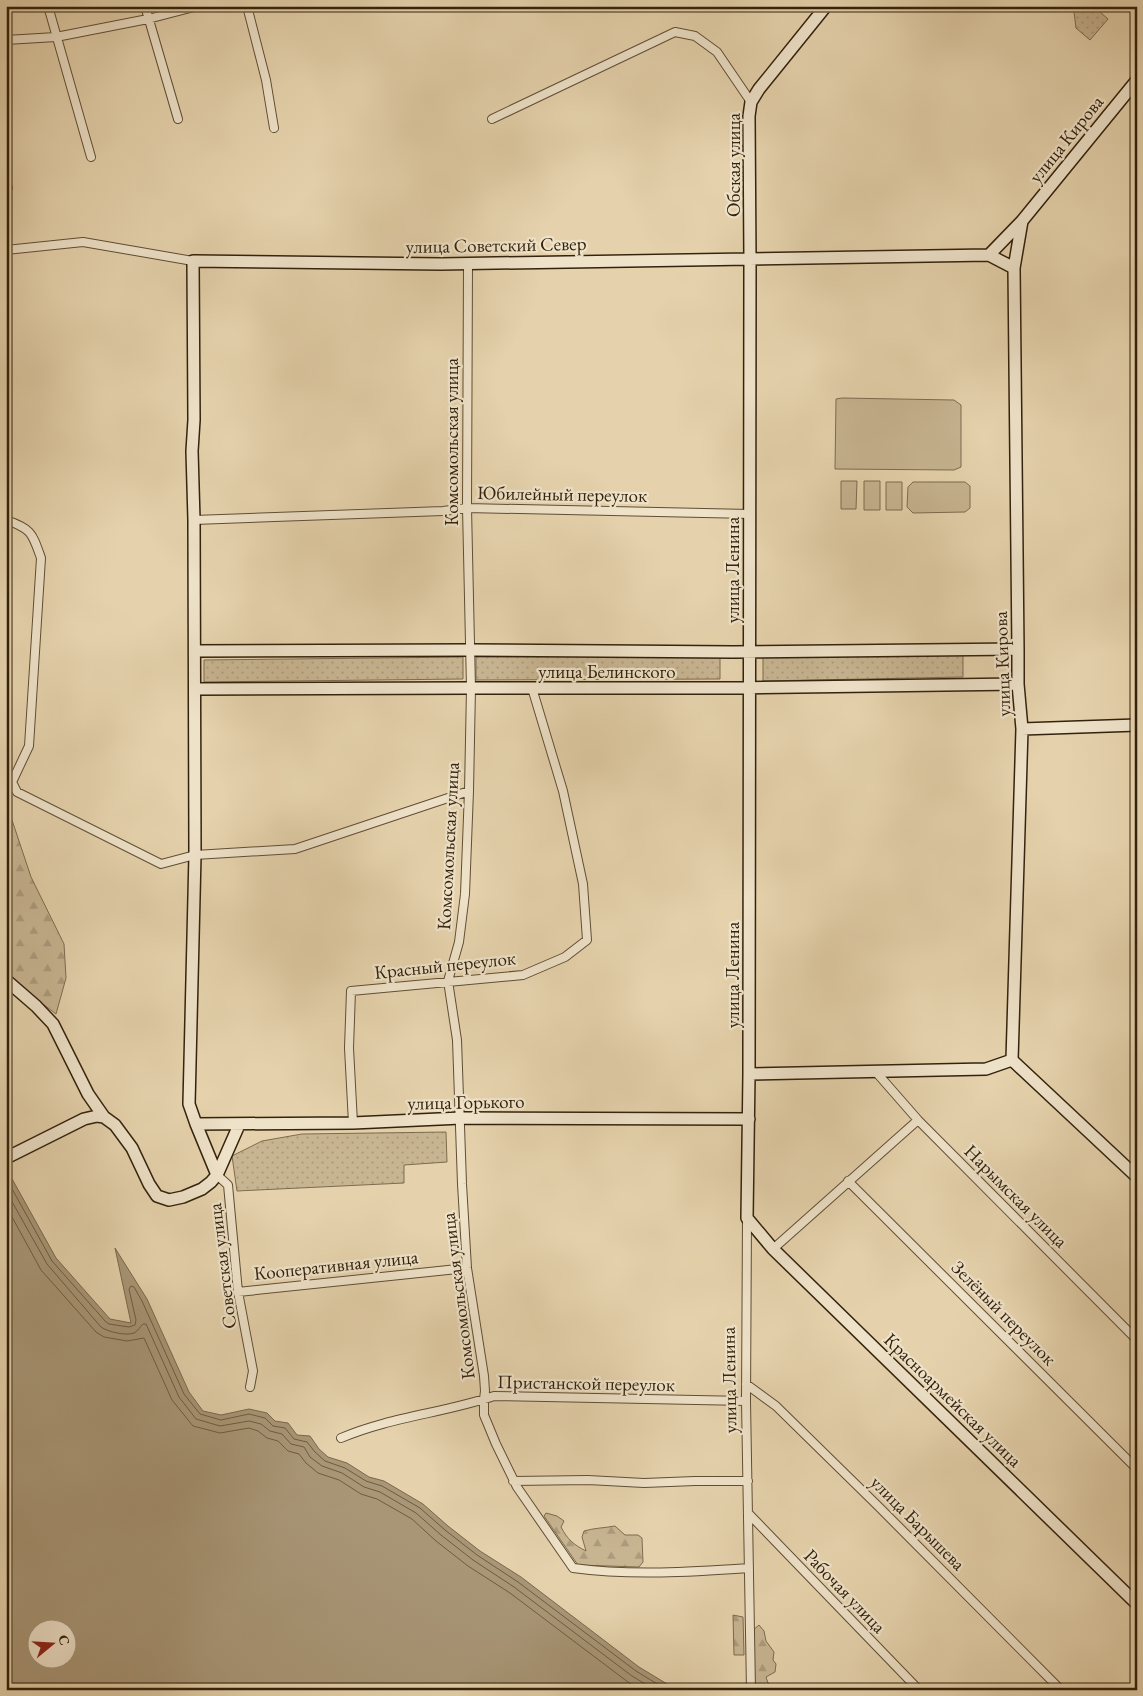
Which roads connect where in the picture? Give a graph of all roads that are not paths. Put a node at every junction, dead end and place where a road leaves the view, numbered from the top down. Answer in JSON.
{"nodes":[{"id":1,"x":48,"y":6,"type":"edge"},
{"id":2,"x":145,"y":6,"type":"edge"},
{"id":3,"x":198,"y":6,"type":"edge"},
{"id":4,"x":247,"y":6,"type":"edge"},
{"id":5,"x":826,"y":6,"type":"edge"},
{"id":6,"x":148,"y":19,"type":"junction"},
{"id":7,"x":56,"y":36,"type":"junction"},
{"id":8,"x":6,"y":40,"type":"edge"},
{"id":9,"x":1137,"y":80,"type":"edge"},
{"id":10,"x":751,"y":102,"type":"junction"},
{"id":11,"x":178,"y":119,"type":"dead end"},
{"id":12,"x":492,"y":120,"type":"dead end"},
{"id":13,"x":274,"y":128,"type":"dead end"},
{"id":14,"x":91,"y":157,"type":"dead end"},
{"id":15,"x":1022,"y":221,"type":"junction"},
{"id":16,"x":6,"y":250,"type":"edge"},
{"id":17,"x":989,"y":255,"type":"junction"},
{"id":18,"x":750,"y":259,"type":"junction"},
{"id":19,"x":193,"y":261,"type":"junction"},
{"id":20,"x":468,"y":264,"type":"junction"},
{"id":21,"x":1014,"y":268,"type":"junction"},
{"id":22,"x":467,"y":508,"type":"junction"},
{"id":23,"x":750,"y":514,"type":"junction"},
{"id":24,"x":6,"y":520,"type":"edge"},
{"id":25,"x":194,"y":520,"type":"junction"},
{"id":26,"x":1018,"y":648,"type":"junction"},
{"id":27,"x":470,"y":650,"type":"junction"},
{"id":28,"x":195,"y":652,"type":"junction"},
{"id":29,"x":750,"y":652,"type":"junction"},
{"id":30,"x":1018,"y":684,"type":"junction"},
{"id":31,"x":471,"y":688,"type":"junction"},
{"id":32,"x":532,"y":688,"type":"junction"},
{"id":33,"x":750,"y":688,"type":"junction"},
{"id":34,"x":195,"y":689,"type":"junction"},
{"id":35,"x":1137,"y":725,"type":"edge"},
{"id":36,"x":1022,"y":729,"type":"junction"},
{"id":37,"x":469,"y":791,"type":"junction"},
{"id":38,"x":195,"y":855,"type":"junction"},
{"id":39,"x":6,"y":980,"type":"edge"},
{"id":40,"x":448,"y":981,"type":"junction"},
{"id":41,"x":1012,"y":1060,"type":"junction"},
{"id":42,"x":876,"y":1072,"type":"junction"},
{"id":43,"x":749,"y":1074,"type":"junction"},
{"id":44,"x":104,"y":1117,"type":"junction"},
{"id":45,"x":461,"y":1118,"type":"junction"},
{"id":46,"x":748,"y":1119,"type":"junction"},
{"id":47,"x":918,"y":1120,"type":"junction"},
{"id":48,"x":353,"y":1123,"type":"junction"},
{"id":49,"x":196,"y":1124,"type":"junction"},
{"id":50,"x":239,"y":1125,"type":"junction"},
{"id":51,"x":6,"y":1158,"type":"edge"},
{"id":52,"x":217,"y":1175,"type":"junction"},
{"id":53,"x":1137,"y":1177,"type":"edge"},
{"id":54,"x":848,"y":1181,"type":"junction"},
{"id":55,"x":747,"y":1218,"type":"junction"},
{"id":56,"x":773,"y":1248,"type":"junction"},
{"id":57,"x":467,"y":1268,"type":"junction"},
{"id":58,"x":238,"y":1292,"type":"junction"},
{"id":59,"x":1137,"y":1340,"type":"edge"},
{"id":60,"x":746,"y":1384,"type":"junction"},
{"id":61,"x":250,"y":1387,"type":"dead end"},
{"id":62,"x":484,"y":1399,"type":"junction"},
{"id":63,"x":746,"y":1401,"type":"junction"},
{"id":64,"x":342,"y":1438,"type":"dead end"},
{"id":65,"x":1137,"y":1469,"type":"edge"},
{"id":66,"x":513,"y":1480,"type":"junction"},
{"id":67,"x":748,"y":1481,"type":"junction"},
{"id":68,"x":748,"y":1513,"type":"junction"},
{"id":69,"x":749,"y":1568,"type":"junction"},
{"id":70,"x":1137,"y":1604,"type":"edge"},
{"id":71,"x":752,"y":1689,"type":"edge"},
{"id":72,"x":919,"y":1690,"type":"edge"},
{"id":73,"x":1061,"y":1690,"type":"edge"}],
"edges":[{"from":1,"to":7,"type":"street"},
{"from":2,"to":6,"type":"street"},
{"from":3,"to":6,"type":"street"},
{"from":4,"to":13,"type":"street"},
{"from":5,"to":10,"type":"street","name":"Обская улица"},
{"from":6,"to":7,"type":"street"},
{"from":6,"to":11,"type":"street"},
{"from":7,"to":8,"type":"street"},
{"from":7,"to":14,"type":"street"},
{"from":9,"to":15,"type":"street","name":"улица Кирова"},
{"from":10,"to":12,"type":"street"},
{"from":10,"to":18,"type":"street","name":"Обская улица"},
{"from":15,"to":17,"type":"street","name":"улица Кирова"},
{"from":15,"to":21,"type":"street","name":"улица Кирова"},
{"from":16,"to":19,"type":"street","name":"улица Советский Север"},
{"from":17,"to":18,"type":"street","name":"улица Советский Север"},
{"from":17,"to":21,"type":"street"},
{"from":18,"to":20,"type":"street","name":"улица Советский Север"},
{"from":18,"to":23,"type":"street","name":"улица Ленина"},
{"from":19,"to":20,"type":"street","name":"улица Советский Север"},
{"from":19,"to":25,"type":"street"},
{"from":20,"to":22,"type":"street","name":"Комсомольская улица"},
{"from":21,"to":26,"type":"street","name":"улица Кирова"},
{"from":22,"to":23,"type":"street","name":"Юбилейный переулок"},
{"from":22,"to":25,"type":"street","name":"Юбилейный переулок"},
{"from":22,"to":27,"type":"street","name":"Комсомольская улица"},
{"from":23,"to":29,"type":"street","name":"улица Ленина"},
{"from":24,"to":38,"type":"street"},
{"from":25,"to":28,"type":"street"},
{"from":26,"to":29,"type":"street","name":"улица Белинского"},
{"from":26,"to":30,"type":"street","name":"улица Кирова"},
{"from":27,"to":28,"type":"street","name":"улица Белинского"},
{"from":27,"to":29,"type":"street","name":"улица Белинского"},
{"from":27,"to":31,"type":"street","name":"Комсомольская улица"},
{"from":28,"to":34,"type":"street"},
{"from":29,"to":33,"type":"street","name":"улица Ленина"},
{"from":30,"to":33,"type":"street","name":"улица Белинского"},
{"from":30,"to":36,"type":"street","name":"улица Кирова"},
{"from":31,"to":32,"type":"street","name":"улица Белинского"},
{"from":31,"to":34,"type":"street","name":"улица Белинского"},
{"from":31,"to":37,"type":"street","name":"Комсомольская улица"},
{"from":32,"to":33,"type":"street","name":"улица Белинского"},
{"from":32,"to":40,"type":"street","name":"Красный переулок"},
{"from":33,"to":43,"type":"street","name":"улица Ленина"},
{"from":34,"to":38,"type":"street"},
{"from":35,"to":36,"type":"street"},
{"from":36,"to":41,"type":"street","name":"улица Кирова"},
{"from":37,"to":38,"type":"street"},
{"from":37,"to":40,"type":"street","name":"Комсомольская улица"},
{"from":38,"to":49,"type":"street"},
{"from":39,"to":44,"type":"street"},
{"from":40,"to":45,"type":"street","name":"Комсомольская улица"},
{"from":40,"to":48,"type":"street","name":"Красный переулок"},
{"from":41,"to":42,"type":"street"},
{"from":41,"to":53,"type":"street"},
{"from":42,"to":43,"type":"street"},
{"from":42,"to":47,"type":"street","name":"Нарымская улица"},
{"from":43,"to":46,"type":"street","name":"улица Ленина"},
{"from":44,"to":51,"type":"street"},
{"from":44,"to":52,"type":"street"},
{"from":45,"to":46,"type":"street","name":"улица Горького"},
{"from":45,"to":48,"type":"street","name":"улица Горького"},
{"from":45,"to":57,"type":"street","name":"Комсомольская улица"},
{"from":46,"to":55,"type":"street","name":"улица Ленина"},
{"from":47,"to":54,"type":"street"},
{"from":47,"to":59,"type":"street","name":"Нарымская улица"},
{"from":48,"to":50,"type":"street","name":"улица Горького"},
{"from":49,"to":50,"type":"street","name":"улица Горького"},
{"from":49,"to":52,"type":"street"},
{"from":50,"to":52,"type":"street"},
{"from":52,"to":58,"type":"street","name":"Советская улица"},
{"from":54,"to":56,"type":"street"},
{"from":54,"to":65,"type":"street","name":"Зелёный переулок"},
{"from":55,"to":56,"type":"street","name":"Красноармейская улица"},
{"from":55,"to":60,"type":"street","name":"улица Ленина"},
{"from":56,"to":70,"type":"street","name":"Красноармейская улица"},
{"from":57,"to":58,"type":"street","name":"Кооперативная улица"},
{"from":57,"to":62,"type":"street","name":"Комсомольская улица"},
{"from":58,"to":61,"type":"street","name":"Советская улица"},
{"from":60,"to":63,"type":"street","name":"улица Ленина"},
{"from":60,"to":73,"type":"street","name":"улица Барышева"},
{"from":62,"to":63,"type":"street","name":"Пристанской переулок"},
{"from":62,"to":64,"type":"street","name":"Пристанской переулок"},
{"from":62,"to":66,"type":"street","name":"Комсомольская улица"},
{"from":63,"to":67,"type":"street","name":"улица Ленина"},
{"from":66,"to":67,"type":"street"},
{"from":66,"to":69,"type":"street","name":"Комсомольская улица"},
{"from":67,"to":68,"type":"street","name":"улица Ленина"},
{"from":68,"to":69,"type":"street","name":"улица Ленина"},
{"from":68,"to":72,"type":"street","name":"Рабочая улица"},
{"from":69,"to":71,"type":"street","name":"улица Ленина"}]}
